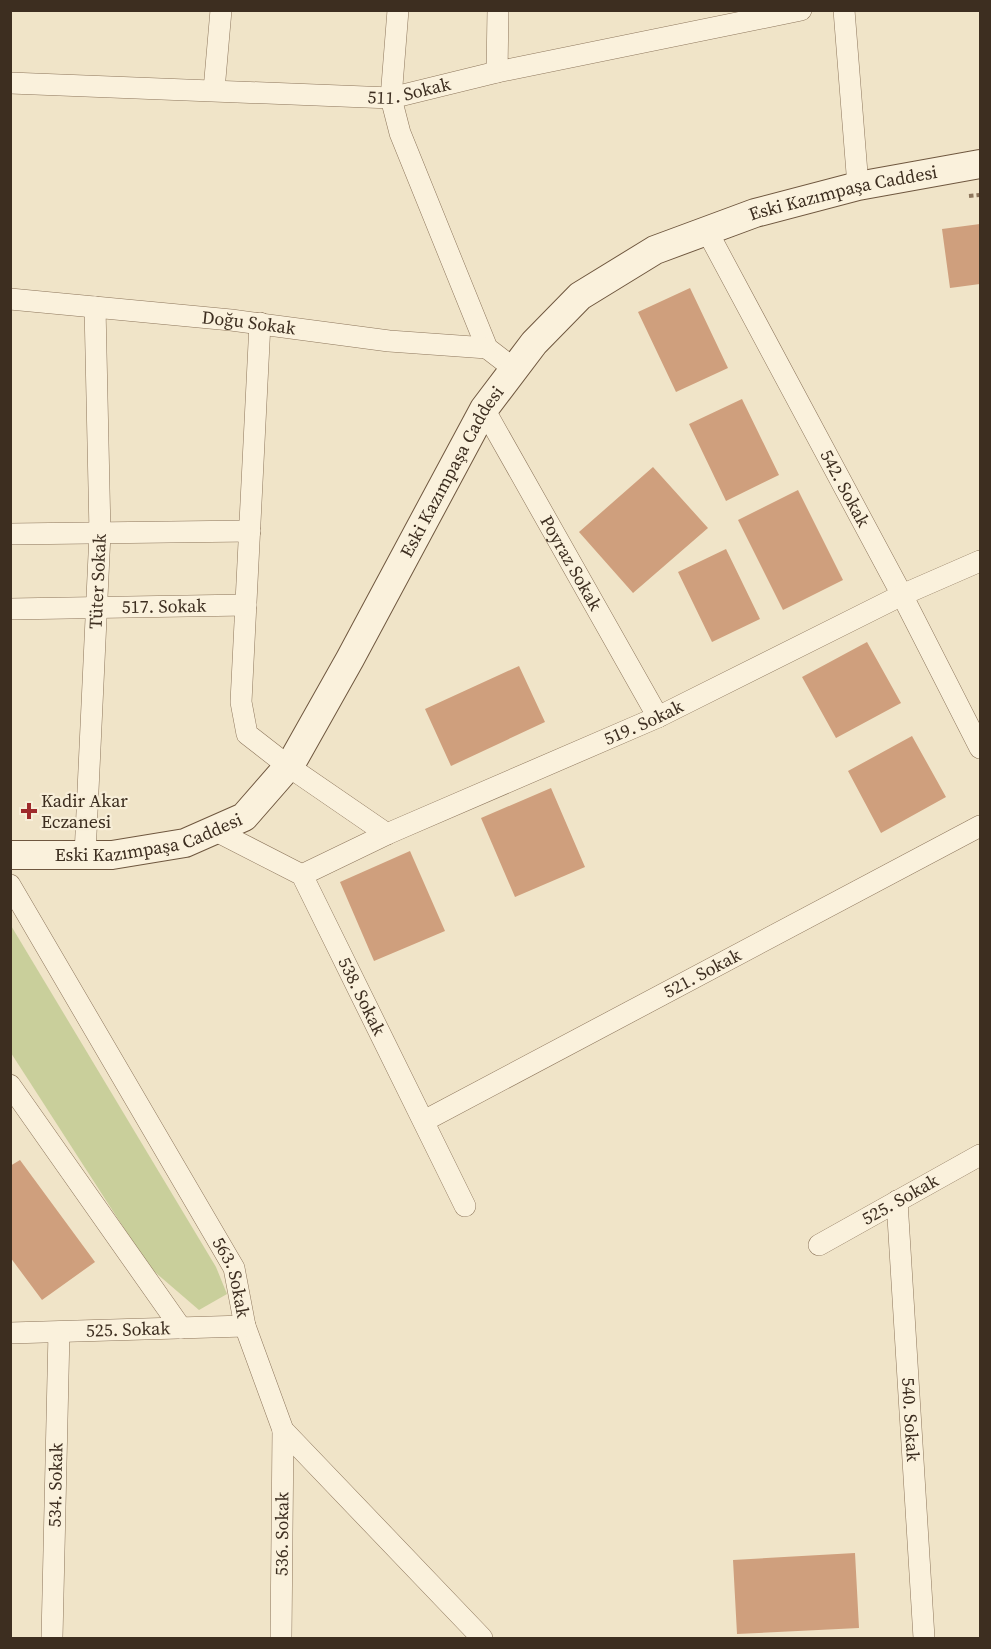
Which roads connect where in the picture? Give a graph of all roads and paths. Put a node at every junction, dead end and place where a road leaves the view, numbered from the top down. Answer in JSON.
{"nodes":[{"id":1,"x":221,"y":10,"type":"edge"},
{"id":2,"x":398,"y":10,"type":"edge"},
{"id":3,"x":498,"y":10,"type":"edge"},
{"id":4,"x":801,"y":10,"type":"edge"},
{"id":5,"x":844,"y":10,"type":"edge"},
{"id":6,"x":497,"y":72,"type":"junction"},
{"id":7,"x":10,"y":83,"type":"edge"},
{"id":8,"x":214,"y":90,"type":"junction"},
{"id":9,"x":391,"y":98,"type":"junction"},
{"id":10,"x":981,"y":164,"type":"edge"},
{"id":11,"x":858,"y":186,"type":"junction"},
{"id":12,"x":981,"y":195,"type":"edge"},
{"id":13,"x":962,"y":197,"type":"dead end"},
{"id":14,"x":707,"y":231,"type":"junction"},
{"id":15,"x":10,"y":299,"type":"edge"},
{"id":16,"x":95,"y":307,"type":"junction"},
{"id":17,"x":260,"y":323,"type":"junction"},
{"id":18,"x":487,"y":348,"type":"junction"},
{"id":19,"x":513,"y":368,"type":"junction"},
{"id":20,"x":484,"y":409,"type":"junction"},
{"id":21,"x":250,"y":531,"type":"junction"},
{"id":22,"x":100,"y":533,"type":"junction"},
{"id":23,"x":10,"y":534,"type":"edge"},
{"id":24,"x":981,"y":561,"type":"edge"},
{"id":25,"x":902,"y":595,"type":"junction"},
{"id":26,"x":246,"y":605,"type":"junction"},
{"id":27,"x":96,"y":608,"type":"junction"},
{"id":28,"x":10,"y":609,"type":"edge"},
{"id":29,"x":658,"y":717,"type":"junction"},
{"id":30,"x":981,"y":748,"type":"edge"},
{"id":31,"x":288,"y":766,"type":"junction"},
{"id":32,"x":981,"y":826,"type":"edge"},
{"id":33,"x":214,"y":831,"type":"junction"},
{"id":34,"x":387,"y":834,"type":"junction"},
{"id":35,"x":10,"y":855,"type":"edge"},
{"id":36,"x":85,"y":855,"type":"junction"},
{"id":37,"x":302,"y":875,"type":"junction"},
{"id":38,"x":10,"y":885,"type":"edge"},
{"id":39,"x":10,"y":1085,"type":"edge"},
{"id":40,"x":18,"y":1108,"type":"edge"},
{"id":41,"x":424,"y":1121,"type":"junction"},
{"id":42,"x":981,"y":1155,"type":"edge"},
{"id":43,"x":897,"y":1201,"type":"junction"},
{"id":44,"x":465,"y":1206,"type":"dead end"},
{"id":45,"x":819,"y":1245,"type":"dead end"},
{"id":46,"x":245,"y":1326,"type":"junction"},
{"id":47,"x":181,"y":1328,"type":"junction"},
{"id":48,"x":59,"y":1332,"type":"junction"},
{"id":49,"x":10,"y":1333,"type":"edge"},
{"id":50,"x":283,"y":1430,"type":"junction"},
{"id":51,"x":52,"y":1638,"type":"edge"},
{"id":52,"x":281,"y":1638,"type":"edge"},
{"id":53,"x":482,"y":1638,"type":"edge"},
{"id":54,"x":924,"y":1638,"type":"edge"}],
"edges":[{"from":1,"to":8,"type":"street"},
{"from":2,"to":9,"type":"street"},
{"from":3,"to":6,"type":"street"},
{"from":4,"to":6,"type":"street","name":"511. Sokak"},
{"from":5,"to":11,"type":"street"},
{"from":6,"to":9,"type":"street","name":"511. Sokak"},
{"from":7,"to":8,"type":"street","name":"511. Sokak"},
{"from":8,"to":9,"type":"street","name":"511. Sokak"},
{"from":9,"to":18,"type":"street"},
{"from":10,"to":11,"type":"street","name":"Eski Kazımpaşa Caddesi"},
{"from":11,"to":14,"type":"street","name":"Eski Kazımpaşa Caddesi"},
{"from":12,"to":13,"type":"path"},
{"from":14,"to":19,"type":"street","name":"Eski Kazımpaşa Caddesi"},
{"from":14,"to":25,"type":"street","name":"542. Sokak"},
{"from":15,"to":16,"type":"street","name":"Doğu Sokak"},
{"from":16,"to":17,"type":"street","name":"Doğu Sokak"},
{"from":16,"to":22,"type":"street","name":"Tüter Sokak"},
{"from":17,"to":18,"type":"street","name":"Doğu Sokak"},
{"from":17,"to":21,"type":"street"},
{"from":18,"to":19,"type":"street"},
{"from":19,"to":20,"type":"street","name":"Eski Kazımpaşa Caddesi"},
{"from":20,"to":29,"type":"street","name":"Poyraz Sokak"},
{"from":20,"to":31,"type":"street","name":"Eski Kazımpaşa Caddesi"},
{"from":21,"to":22,"type":"street"},
{"from":21,"to":26,"type":"street"},
{"from":22,"to":23,"type":"street"},
{"from":22,"to":27,"type":"street","name":"Tüter Sokak"},
{"from":24,"to":25,"type":"street","name":"519. Sokak"},
{"from":25,"to":29,"type":"street","name":"519. Sokak"},
{"from":25,"to":30,"type":"street","name":"542. Sokak"},
{"from":26,"to":27,"type":"street","name":"517. Sokak"},
{"from":26,"to":31,"type":"street"},
{"from":27,"to":28,"type":"street","name":"517. Sokak"},
{"from":27,"to":36,"type":"street","name":"Tüter Sokak"},
{"from":29,"to":34,"type":"street","name":"519. Sokak"},
{"from":31,"to":33,"type":"street","name":"Eski Kazımpaşa Caddesi"},
{"from":31,"to":34,"type":"street"},
{"from":32,"to":41,"type":"street","name":"521. Sokak"},
{"from":33,"to":36,"type":"street","name":"Eski Kazımpaşa Caddesi"},
{"from":33,"to":37,"type":"street"},
{"from":34,"to":37,"type":"street","name":"519. Sokak"},
{"from":35,"to":36,"type":"street","name":"Eski Kazımpaşa Caddesi"},
{"from":37,"to":41,"type":"street","name":"538. Sokak"},
{"from":38,"to":46,"type":"street","name":"563. Sokak"},
{"from":39,"to":40,"type":"street"},
{"from":40,"to":47,"type":"street"},
{"from":41,"to":44,"type":"street","name":"538. Sokak"},
{"from":42,"to":43,"type":"street","name":"525. Sokak"},
{"from":43,"to":45,"type":"street","name":"525. Sokak"},
{"from":43,"to":54,"type":"street","name":"540. Sokak"},
{"from":46,"to":47,"type":"street","name":"525. Sokak"},
{"from":46,"to":50,"type":"street","name":"563. Sokak"},
{"from":47,"to":48,"type":"street","name":"525. Sokak"},
{"from":48,"to":49,"type":"street","name":"525. Sokak"},
{"from":48,"to":51,"type":"street","name":"534. Sokak"},
{"from":50,"to":52,"type":"street","name":"536. Sokak"},
{"from":50,"to":53,"type":"street","name":"563. Sokak"}]}
